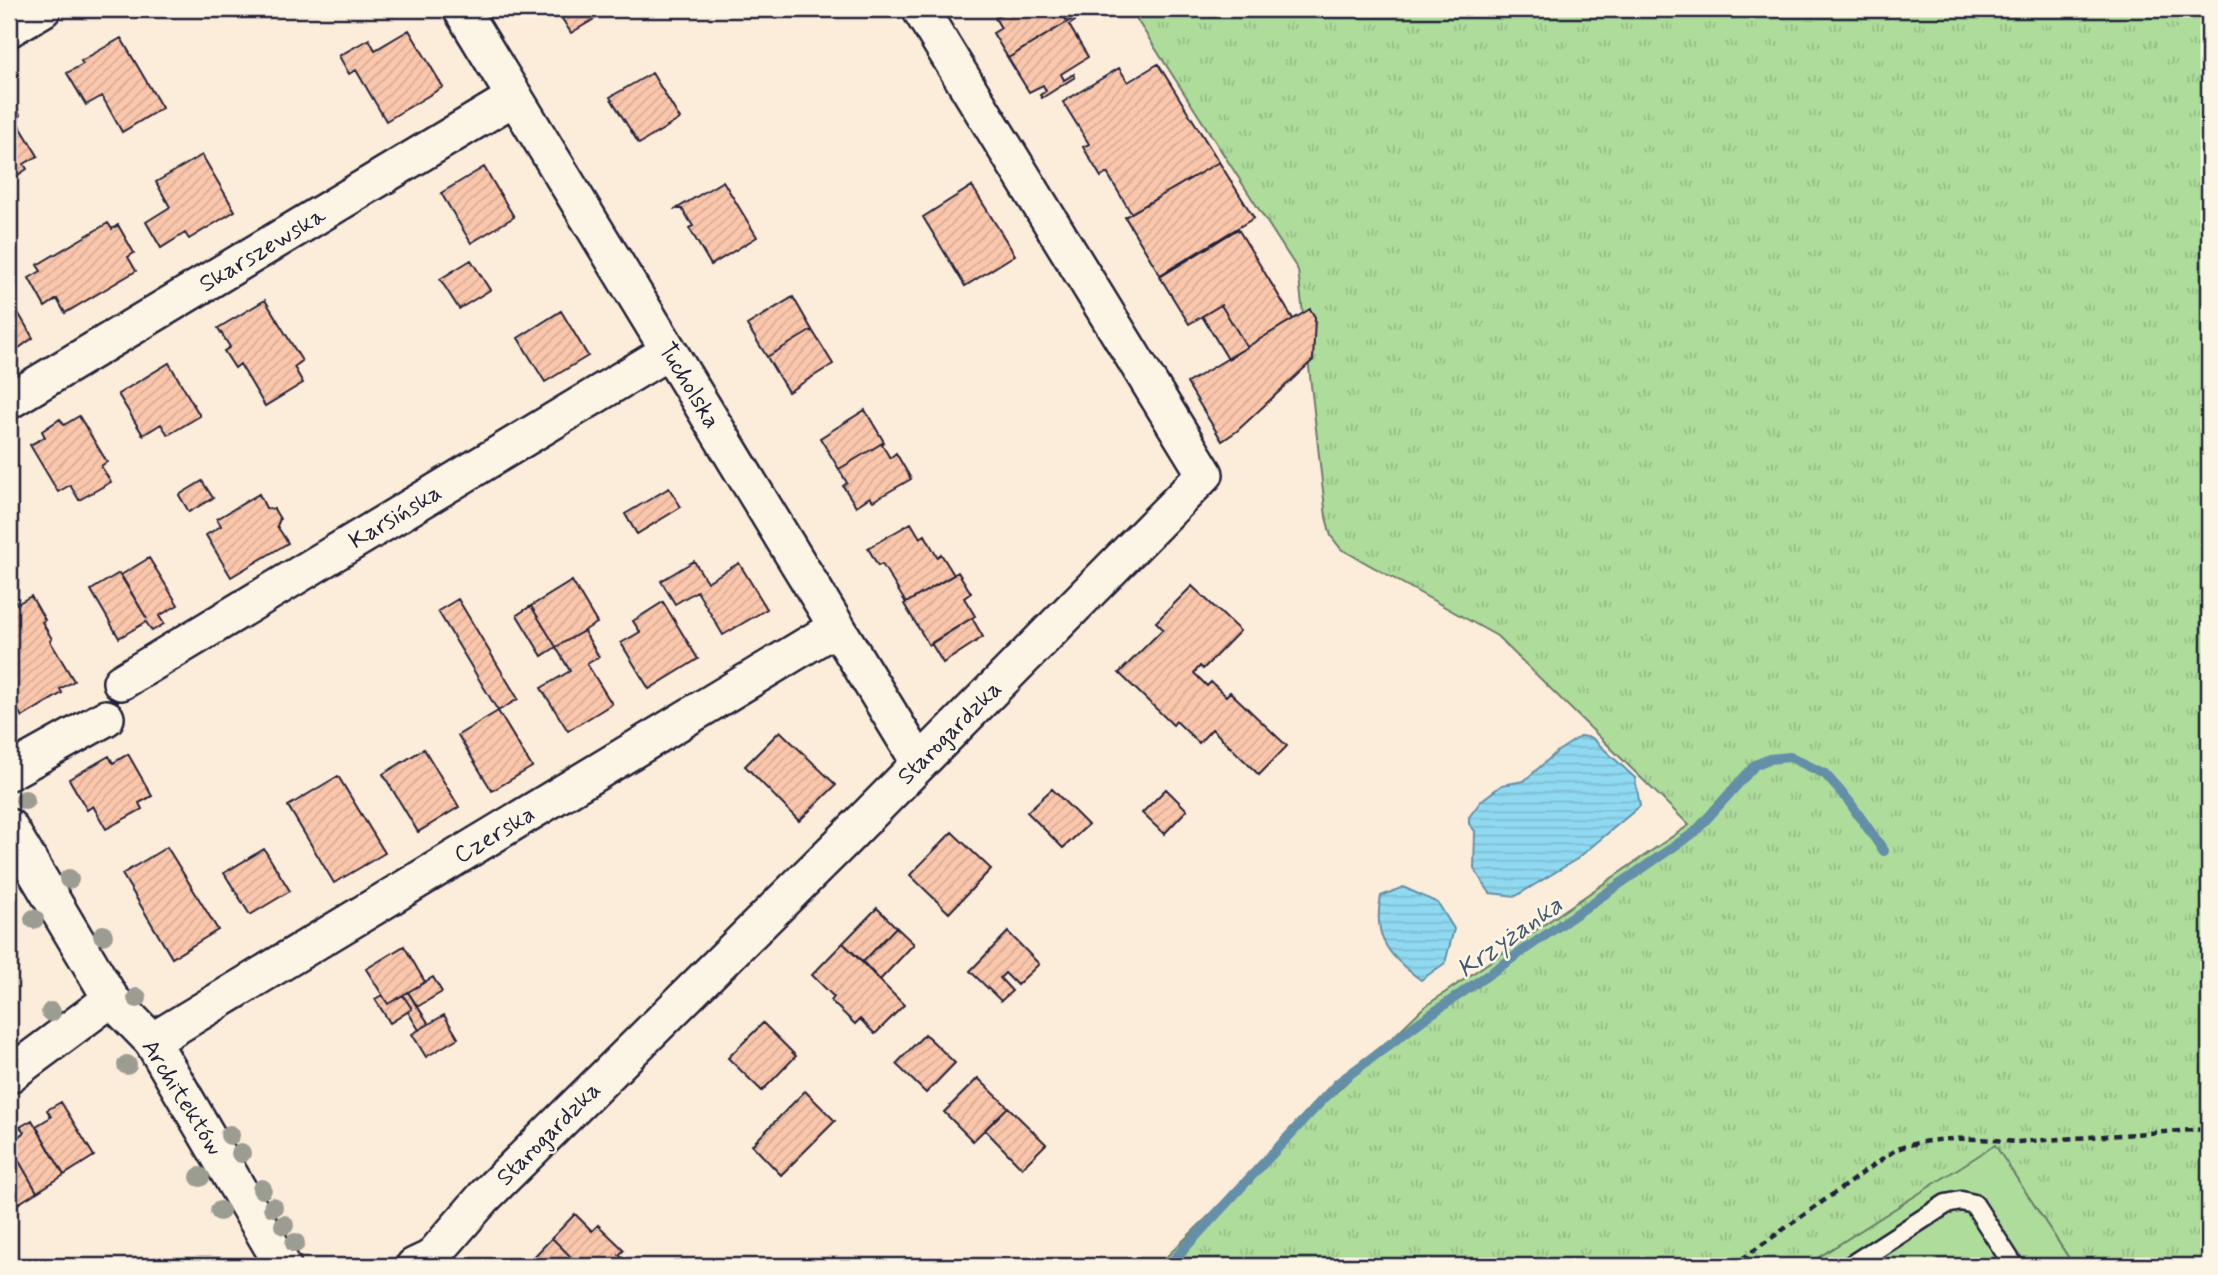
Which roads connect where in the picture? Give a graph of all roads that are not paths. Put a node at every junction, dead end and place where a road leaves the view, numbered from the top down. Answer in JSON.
{"nodes":[{"id":1,"x":43,"y":9,"type":"edge"},
{"id":2,"x":461,"y":9,"type":"edge"},
{"id":3,"x":920,"y":9,"type":"edge"},
{"id":4,"x":9,"y":29,"type":"edge"},
{"id":5,"x":515,"y":97,"type":"junction"},
{"id":6,"x":669,"y":351,"type":"junction"},
{"id":7,"x":9,"y":401,"type":"edge"},
{"id":8,"x":837,"y":627,"type":"junction"},
{"id":9,"x":121,"y":682,"type":"dead end"},
{"id":10,"x":106,"y":718,"type":"dead end"},
{"id":11,"x":919,"y":762,"type":"junction"},
{"id":12,"x":9,"y":772,"type":"edge"},
{"id":13,"x":9,"y":827,"type":"edge"},
{"id":14,"x":111,"y":999,"type":"junction"},
{"id":15,"x":152,"y":1041,"type":"junction"},
{"id":16,"x":9,"y":1075,"type":"edge"},
{"id":17,"x":284,"y":1266,"type":"edge"},
{"id":18,"x":414,"y":1266,"type":"edge"},
{"id":19,"x":1850,"y":1266,"type":"edge"},
{"id":20,"x":2014,"y":1266,"type":"edge"}],
"edges":[{"from":1,"to":4,"type":"street"},
{"from":2,"to":5,"type":"street","name":"Tucholska"},
{"from":3,"to":11,"type":"street","name":"Starogardzka"},
{"from":5,"to":6,"type":"street","name":"Tucholska"},
{"from":5,"to":7,"type":"street","name":"Skarszewska"},
{"from":6,"to":8,"type":"street","name":"Tucholska"},
{"from":6,"to":9,"type":"street","name":"Karsińska"},
{"from":8,"to":11,"type":"street","name":"Tucholska"},
{"from":8,"to":15,"type":"street","name":"Czerska"},
{"from":10,"to":12,"type":"street"},
{"from":11,"to":18,"type":"street","name":"Starogardzka"},
{"from":13,"to":14,"type":"street","name":"Architektów"},
{"from":14,"to":15,"type":"street","name":"Architektów"},
{"from":14,"to":16,"type":"street"},
{"from":15,"to":17,"type":"street","name":"Architektów"},
{"from":19,"to":20,"type":"lane"}]}
